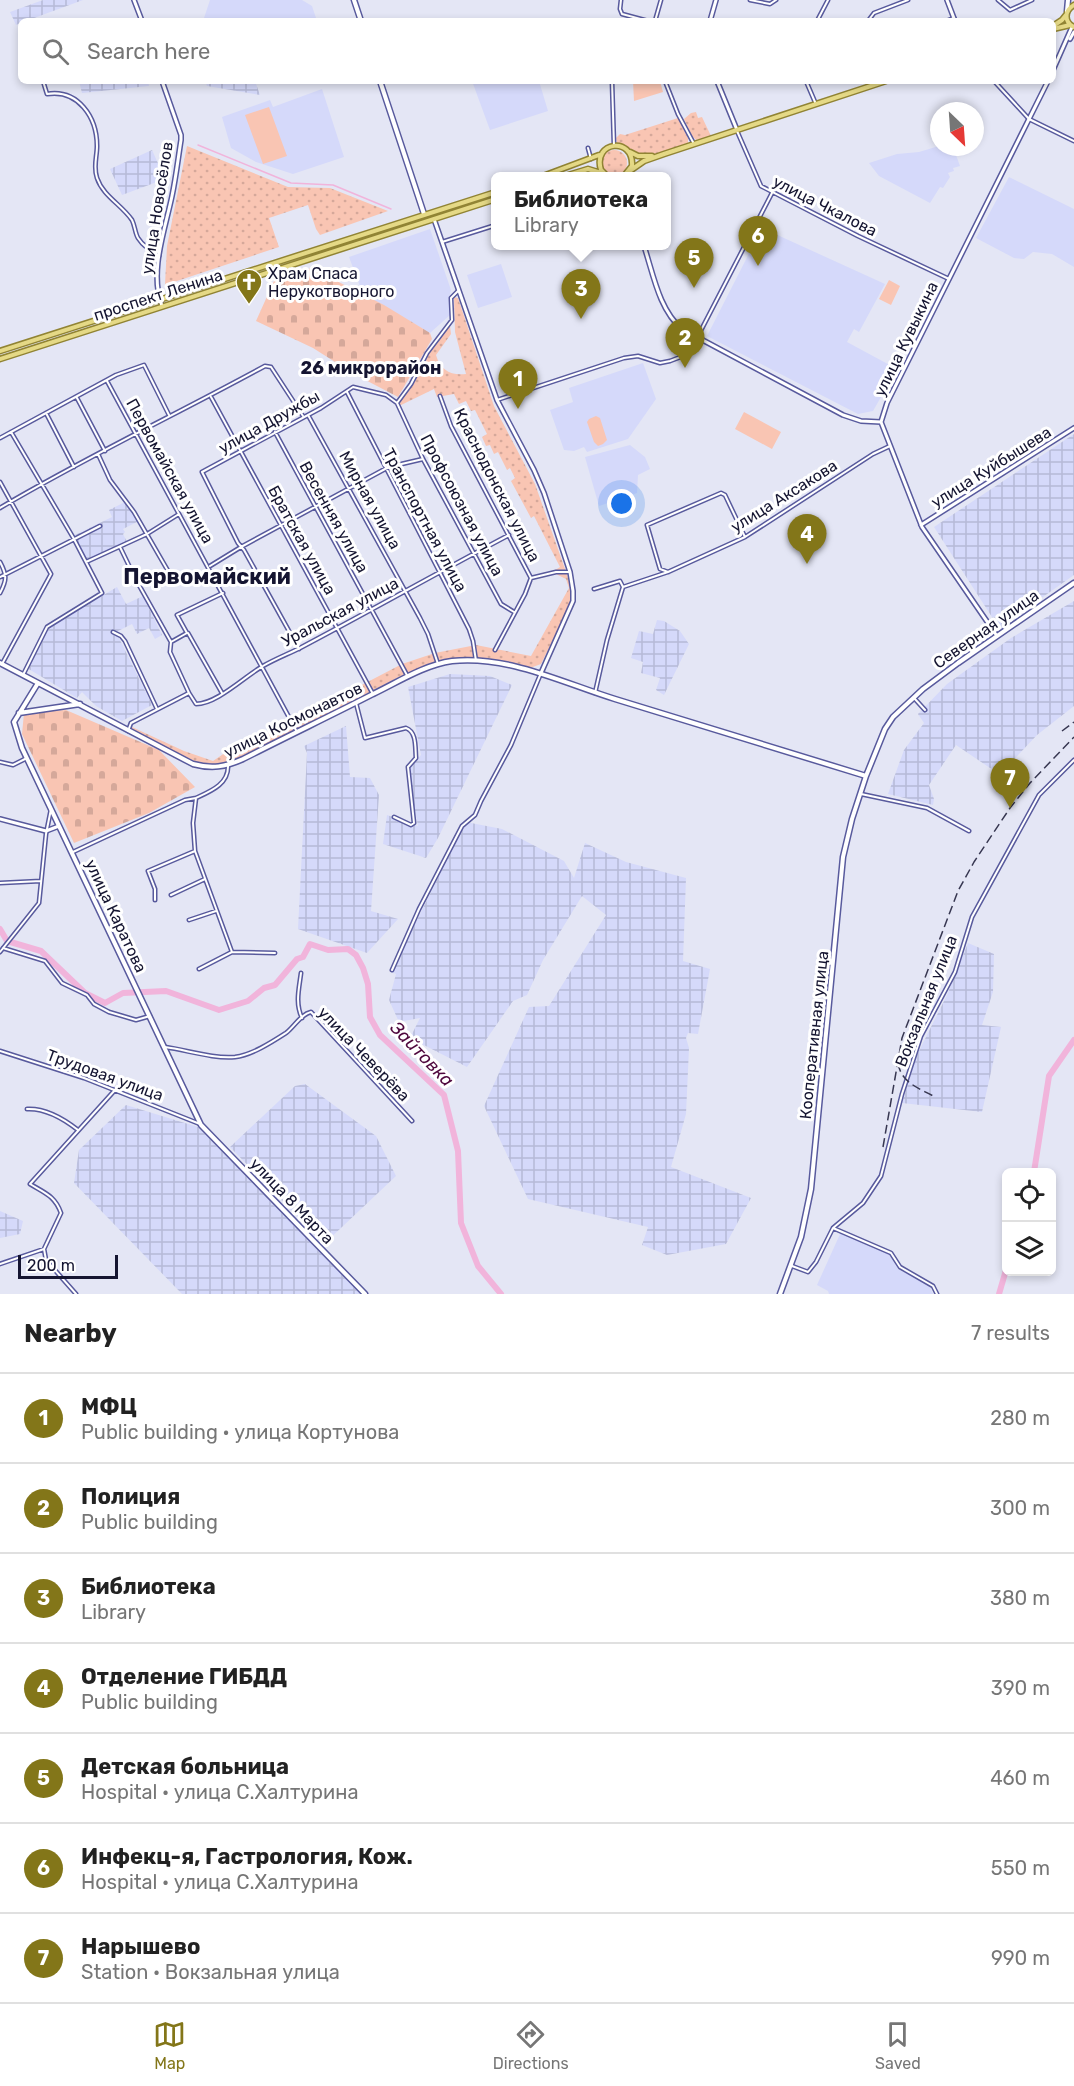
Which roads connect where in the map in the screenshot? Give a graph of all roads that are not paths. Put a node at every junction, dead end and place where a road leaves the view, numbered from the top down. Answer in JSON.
{"nodes":[{"id":1,"x":134,"y":0,"type":"edge"},
{"id":2,"x":354,"y":0,"type":"edge"},
{"id":3,"x":621,"y":0,"type":"edge"},
{"id":4,"x":661,"y":0,"type":"edge"},
{"id":5,"x":716,"y":0,"type":"edge"},
{"id":6,"x":750,"y":0,"type":"edge"},
{"id":7,"x":776,"y":0,"type":"edge"},
{"id":8,"x":828,"y":0,"type":"edge"},
{"id":9,"x":908,"y":0,"type":"edge"},
{"id":10,"x":947,"y":0,"type":"edge"},
{"id":11,"x":998,"y":0,"type":"edge"},
{"id":12,"x":1032,"y":0,"type":"edge"},
{"id":13,"x":1068,"y":0,"type":"edge"},
{"id":14,"x":1074,"y":5,"type":"edge"},
{"id":15,"x":1067,"y":13,"type":"junction"},
{"id":16,"x":141,"y":18,"type":"edge"},
{"id":17,"x":360,"y":18,"type":"edge"},
{"id":18,"x":636,"y":18,"type":"edge"},
{"id":19,"x":656,"y":18,"type":"edge"},
{"id":20,"x":711,"y":18,"type":"edge"},
{"id":21,"x":819,"y":18,"type":"edge"},
{"id":22,"x":870,"y":18,"type":"edge"},
{"id":23,"x":954,"y":18,"type":"edge"},
{"id":24,"x":1056,"y":25,"type":"edge"},
{"id":25,"x":1072,"y":26,"type":"edge"},
{"id":26,"x":1056,"y":27,"type":"edge"},
{"id":27,"x":1074,"y":32,"type":"edge"},
{"id":28,"x":1060,"y":56,"type":"junction"},
{"id":29,"x":1056,"y":64,"type":"edge"},
{"id":30,"x":43,"y":84,"type":"edge"},
{"id":31,"x":163,"y":84,"type":"edge"},
{"id":32,"x":381,"y":84,"type":"edge"},
{"id":33,"x":612,"y":84,"type":"edge"},
{"id":34,"x":666,"y":84,"type":"edge"},
{"id":35,"x":718,"y":84,"type":"edge"},
{"id":36,"x":807,"y":84,"type":"edge"},
{"id":37,"x":870,"y":84,"type":"edge"},
{"id":38,"x":997,"y":84,"type":"edge"},
{"id":39,"x":1046,"y":84,"type":"edge"},
{"id":40,"x":815,"y":102,"type":"dead end"},
{"id":41,"x":1029,"y":119,"type":"junction"},
{"id":42,"x":737,"y":130,"type":"junction"},
{"id":43,"x":1074,"y":141,"type":"edge"},
{"id":44,"x":694,"y":144,"type":"junction"},
{"id":45,"x":614,"y":146,"type":"junction"},
{"id":46,"x":588,"y":148,"type":"dead end"},
{"id":47,"x":627,"y":150,"type":"junction"},
{"id":48,"x":602,"y":153,"type":"junction"},
{"id":49,"x":664,"y":153,"type":"junction"},
{"id":50,"x":592,"y":159,"type":"junction"},
{"id":51,"x":631,"y":170,"type":"joint"},
{"id":52,"x":557,"y":172,"type":"edge"},
{"id":53,"x":579,"y":172,"type":"edge"},
{"id":54,"x":596,"y":172,"type":"edge"},
{"id":55,"x":604,"y":172,"type":"edge"},
{"id":56,"x":491,"y":193,"type":"edge"},
{"id":57,"x":772,"y":193,"type":"junction"},
{"id":58,"x":491,"y":200,"type":"edge"},
{"id":59,"x":431,"y":212,"type":"junction"},
{"id":60,"x":424,"y":214,"type":"junction"},
{"id":61,"x":434,"y":219,"type":"junction"},
{"id":62,"x":426,"y":221,"type":"junction"},
{"id":63,"x":491,"y":226,"type":"edge"},
{"id":64,"x":442,"y":242,"type":"junction"},
{"id":65,"x":645,"y":250,"type":"edge"},
{"id":66,"x":159,"y":256,"type":"junction"},
{"id":67,"x":949,"y":279,"type":"junction"},
{"id":68,"x":458,"y":291,"type":"junction"},
{"id":69,"x":159,"y":299,"type":"junction"},
{"id":70,"x":162,"y":306,"type":"junction"},
{"id":71,"x":697,"y":338,"type":"junction"},
{"id":72,"x":0,"y":351,"type":"edge"},
{"id":73,"x":0,"y":359,"type":"edge"},
{"id":74,"x":107,"y":381,"type":"junction"},
{"id":75,"x":347,"y":392,"type":"junction"},
{"id":76,"x":211,"y":396,"type":"junction"},
{"id":77,"x":440,"y":396,"type":"dead end"},
{"id":78,"x":77,"y":398,"type":"junction"},
{"id":79,"x":497,"y":400,"type":"junction"},
{"id":80,"x":397,"y":403,"type":"junction"},
{"id":81,"x":46,"y":413,"type":"junction"},
{"id":82,"x":307,"y":414,"type":"junction"},
{"id":83,"x":169,"y":415,"type":"junction"},
{"id":84,"x":303,"y":416,"type":"junction"},
{"id":85,"x":881,"y":422,"type":"junction"},
{"id":86,"x":1074,"y":428,"type":"edge"},
{"id":87,"x":11,"y":432,"type":"junction"},
{"id":88,"x":275,"y":432,"type":"junction"},
{"id":89,"x":135,"y":434,"type":"junction"},
{"id":90,"x":0,"y":438,"type":"edge"},
{"id":91,"x":890,"y":446,"type":"junction"},
{"id":92,"x":105,"y":451,"type":"junction"},
{"id":93,"x":241,"y":451,"type":"junction"},
{"id":94,"x":98,"y":454,"type":"junction"},
{"id":95,"x":423,"y":459,"type":"junction"},
{"id":96,"x":74,"y":466,"type":"junction"},
{"id":97,"x":385,"y":469,"type":"junction"},
{"id":98,"x":0,"y":482,"type":"edge"},
{"id":99,"x":42,"y":484,"type":"junction"},
{"id":100,"x":349,"y":489,"type":"junction"},
{"id":101,"x":11,"y":502,"type":"junction"},
{"id":102,"x":0,"y":508,"type":"edge"},
{"id":103,"x":315,"y":508,"type":"junction"},
{"id":104,"x":179,"y":513,"type":"junction"},
{"id":105,"x":281,"y":525,"type":"junction"},
{"id":106,"x":921,"y":525,"type":"junction"},
{"id":107,"x":100,"y":526,"type":"dead end"},
{"id":108,"x":147,"y":534,"type":"junction"},
{"id":109,"x":509,"y":536,"type":"junction"},
{"id":110,"x":745,"y":537,"type":"junction"},
{"id":111,"x":74,"y":539,"type":"junction"},
{"id":112,"x":120,"y":547,"type":"junction"},
{"id":113,"x":241,"y":547,"type":"junction"},
{"id":114,"x":474,"y":554,"type":"junction"},
{"id":115,"x":40,"y":557,"type":"junction"},
{"id":116,"x":0,"y":562,"type":"edge"},
{"id":117,"x":86,"y":562,"type":"junction"},
{"id":118,"x":209,"y":567,"type":"junction"},
{"id":119,"x":440,"y":572,"type":"junction"},
{"id":120,"x":668,"y":572,"type":"junction"},
{"id":121,"x":570,"y":573,"type":"junction"},
{"id":122,"x":6,"y":574,"type":"junction"},
{"id":123,"x":0,"y":578,"type":"edge"},
{"id":124,"x":531,"y":578,"type":"junction"},
{"id":125,"x":175,"y":583,"type":"dead end"},
{"id":126,"x":1074,"y":583,"type":"edge"},
{"id":127,"x":623,"y":587,"type":"junction"},
{"id":128,"x":594,"y":589,"type":"dead end"},
{"id":129,"x":405,"y":590,"type":"junction"},
{"id":130,"x":0,"y":593,"type":"edge"},
{"id":131,"x":223,"y":593,"type":"junction"},
{"id":132,"x":370,"y":608,"type":"junction"},
{"id":133,"x":514,"y":612,"type":"junction"},
{"id":134,"x":336,"y":627,"type":"junction"},
{"id":135,"x":112,"y":632,"type":"dead end"},
{"id":136,"x":187,"y":633,"type":"junction"},
{"id":137,"x":997,"y":636,"type":"junction"},
{"id":138,"x":171,"y":642,"type":"junction"},
{"id":139,"x":299,"y":649,"type":"junction"},
{"id":140,"x":495,"y":650,"type":"dead end"},
{"id":141,"x":476,"y":661,"type":"junction"},
{"id":142,"x":1,"y":663,"type":"edge"},
{"id":143,"x":438,"y":664,"type":"junction"},
{"id":144,"x":262,"y":666,"type":"junction"},
{"id":145,"x":542,"y":673,"type":"junction"},
{"id":146,"x":23,"y":675,"type":"junction"},
{"id":147,"x":408,"y":676,"type":"junction"},
{"id":148,"x":38,"y":683,"type":"junction"},
{"id":149,"x":189,"y":693,"type":"junction"},
{"id":150,"x":222,"y":693,"type":"junction"},
{"id":151,"x":595,"y":693,"type":"junction"},
{"id":152,"x":373,"y":694,"type":"junction"},
{"id":153,"x":914,"y":698,"type":"junction"},
{"id":154,"x":356,"y":703,"type":"junction"},
{"id":155,"x":80,"y":704,"type":"junction"},
{"id":156,"x":157,"y":709,"type":"junction"},
{"id":157,"x":926,"y":710,"type":"dead end"},
{"id":158,"x":18,"y":713,"type":"junction"},
{"id":159,"x":128,"y":731,"type":"junction"},
{"id":160,"x":297,"y":732,"type":"junction"},
{"id":161,"x":27,"y":758,"type":"junction"},
{"id":162,"x":1074,"y":760,"type":"edge"},
{"id":163,"x":0,"y":762,"type":"edge"},
{"id":164,"x":228,"y":765,"type":"junction"},
{"id":165,"x":866,"y":776,"type":"junction"},
{"id":166,"x":861,"y":794,"type":"junction"},
{"id":167,"x":196,"y":798,"type":"junction"},
{"id":168,"x":51,"y":807,"type":"junction"},
{"id":169,"x":394,"y":817,"type":"dead end"},
{"id":170,"x":0,"y":819,"type":"edge"},
{"id":171,"x":60,"y":826,"type":"junction"},
{"id":172,"x":46,"y":831,"type":"junction"},
{"id":173,"x":969,"y":831,"type":"dead end"},
{"id":174,"x":195,"y":850,"type":"junction"},
{"id":175,"x":72,"y":852,"type":"junction"},
{"id":176,"x":205,"y":879,"type":"junction"},
{"id":177,"x":41,"y":881,"type":"junction"},
{"id":178,"x":0,"y":883,"type":"edge"},
{"id":179,"x":171,"y":895,"type":"dead end"},
{"id":180,"x":155,"y":900,"type":"dead end"},
{"id":181,"x":216,"y":911,"type":"junction"},
{"id":182,"x":189,"y":920,"type":"dead end"},
{"id":183,"x":3,"y":948,"type":"junction"},
{"id":184,"x":0,"y":952,"type":"edge"},
{"id":185,"x":232,"y":952,"type":"junction"},
{"id":186,"x":275,"y":953,"type":"dead end"},
{"id":187,"x":199,"y":969,"type":"dead end"},
{"id":188,"x":392,"y":970,"type":"dead end"},
{"id":189,"x":301,"y":973,"type":"dead end"},
{"id":190,"x":150,"y":1016,"type":"junction"},
{"id":191,"x":302,"y":1018,"type":"junction"},
{"id":192,"x":165,"y":1046,"type":"junction"},
{"id":193,"x":0,"y":1052,"type":"edge"},
{"id":194,"x":115,"y":1089,"type":"junction"},
{"id":195,"x":27,"y":1109,"type":"dead end"},
{"id":196,"x":412,"y":1121,"type":"dead end"},
{"id":197,"x":201,"y":1125,"type":"junction"},
{"id":198,"x":78,"y":1130,"type":"junction"},
{"id":199,"x":833,"y":1228,"type":"junction"},
{"id":200,"x":44,"y":1249,"type":"junction"},
{"id":201,"x":0,"y":1264,"type":"edge"},
{"id":202,"x":792,"y":1266,"type":"junction"},
{"id":203,"x":76,"y":1294,"type":"edge"},
{"id":204,"x":365,"y":1294,"type":"edge"},
{"id":205,"x":780,"y":1294,"type":"edge"},
{"id":206,"x":937,"y":1294,"type":"edge"}],
"edges":[{"from":1,"to":16,"type":"street"},
{"from":2,"to":17,"type":"main road"},
{"from":3,"to":18,"type":"street"},
{"from":4,"to":19,"type":"street"},
{"from":5,"to":20,"type":"street"},
{"from":6,"to":7,"type":"street"},
{"from":8,"to":21,"type":"street"},
{"from":9,"to":22,"type":"street"},
{"from":10,"to":23,"type":"street"},
{"from":11,"to":12,"type":"street"},
{"from":13,"to":15,"type":"main road"},
{"from":14,"to":15,"type":"main road"},
{"from":15,"to":24,"type":"main road"},
{"from":15,"to":25,"type":"main road"},
{"from":25,"to":26,"type":"main road"},
{"from":25,"to":28,"type":"street"},
{"from":27,"to":28,"type":"street"},
{"from":28,"to":29,"type":"street"},
{"from":30,"to":66,"type":"street"},
{"from":31,"to":66,"type":"street","name":"улица Новосёлов"},
{"from":32,"to":60,"type":"main road"},
{"from":33,"to":45,"type":"street"},
{"from":34,"to":44,"type":"street"},
{"from":35,"to":42,"type":"street","name":"улица Чкалова"},
{"from":36,"to":40,"type":"street"},
{"from":37,"to":42,"type":"main road"},
{"from":38,"to":41,"type":"street"},
{"from":39,"to":41,"type":"street","name":"улица Кувыкина"},
{"from":41,"to":43,"type":"street"},
{"from":41,"to":67,"type":"street","name":"улица Кувыкина"},
{"from":42,"to":44,"type":"main road"},
{"from":42,"to":57,"type":"street","name":"улица Чкалова"},
{"from":44,"to":49,"type":"main road"},
{"from":45,"to":47,"type":"main road"},
{"from":45,"to":48,"type":"main road"},
{"from":46,"to":50,"type":"street"},
{"from":47,"to":49,"type":"main road"},
{"from":47,"to":51,"type":"main road"},
{"from":48,"to":50,"type":"main road"},
{"from":48,"to":55,"type":"main road"},
{"from":49,"to":51,"type":"main road"},
{"from":50,"to":52,"type":"main road"},
{"from":53,"to":54,"type":"main road"},
{"from":56,"to":59,"type":"main road","name":"проспект Ленина"},
{"from":57,"to":67,"type":"street","name":"улица Чкалова"},
{"from":57,"to":71,"type":"street"},
{"from":58,"to":61,"type":"main road","name":"проспект Ленина"},
{"from":59,"to":60,"type":"main road","name":"проспект Ленина"},
{"from":59,"to":61,"type":"main road"},
{"from":60,"to":62,"type":"main road"},
{"from":60,"to":69,"type":"main road","name":"проспект Ленина"},
{"from":61,"to":62,"type":"main road","name":"проспект Ленина"},
{"from":61,"to":64,"type":"street"},
{"from":62,"to":70,"type":"main road","name":"проспект Ленина"},
{"from":63,"to":64,"type":"street"},
{"from":64,"to":68,"type":"street"},
{"from":65,"to":71,"type":"street"},
{"from":66,"to":69,"type":"street","name":"улица Новосёлов"},
{"from":67,"to":85,"type":"street","name":"улица Кувыкина"},
{"from":68,"to":79,"type":"street"},
{"from":68,"to":80,"type":"street"},
{"from":69,"to":70,"type":"street","name":"улица Новосёлов"},
{"from":69,"to":72,"type":"main road","name":"проспект Ленина"},
{"from":70,"to":73,"type":"main road","name":"проспект Ленина"},
{"from":71,"to":79,"type":"street"},
{"from":71,"to":85,"type":"street"},
{"from":74,"to":78,"type":"street"},
{"from":74,"to":83,"type":"street"},
{"from":74,"to":89,"type":"street","name":"Первомайская улица"},
{"from":75,"to":80,"type":"street"},
{"from":75,"to":82,"type":"street","name":"улица Дружбы"},
{"from":75,"to":97,"type":"street","name":"Транспортная улица"},
{"from":76,"to":83,"type":"street"},
{"from":76,"to":84,"type":"street"},
{"from":76,"to":93,"type":"street","name":"Братская улица"},
{"from":77,"to":109,"type":"street","name":"Краснодонская улица"},
{"from":78,"to":81,"type":"street"},
{"from":78,"to":92,"type":"street"},
{"from":79,"to":121,"type":"street"},
{"from":80,"to":95,"type":"street","name":"Профсоюзная улица"},
{"from":81,"to":87,"type":"street"},
{"from":81,"to":96,"type":"street"},
{"from":82,"to":84,"type":"street","name":"улица Дружбы"},
{"from":82,"to":100,"type":"street","name":"Мирная улица"},
{"from":83,"to":89,"type":"street"},
{"from":84,"to":88,"type":"street","name":"улица Дружбы"},
{"from":85,"to":91,"type":"street","name":"улица Кувыкина"},
{"from":86,"to":106,"type":"street","name":"улица Куйбышева"},
{"from":87,"to":90,"type":"street"},
{"from":87,"to":99,"type":"street"},
{"from":88,"to":93,"type":"street","name":"улица Дружбы"},
{"from":88,"to":103,"type":"street","name":"Весенняя улица"},
{"from":89,"to":92,"type":"street"},
{"from":89,"to":104,"type":"street","name":"Первомайская улица"},
{"from":91,"to":106,"type":"street","name":"улица Кувыкина"},
{"from":91,"to":110,"type":"street","name":"улица Аксакова"},
{"from":92,"to":94,"type":"street"},
{"from":93,"to":105,"type":"street","name":"Братская улица"},
{"from":93,"to":113,"type":"street","name":"улица Дружбы"},
{"from":94,"to":96,"type":"street"},
{"from":94,"to":108,"type":"street"},
{"from":95,"to":97,"type":"street"},
{"from":95,"to":114,"type":"street","name":"Профсоюзная улица"},
{"from":96,"to":99,"type":"street"},
{"from":97,"to":100,"type":"street"},
{"from":97,"to":119,"type":"street","name":"Транспортная улица"},
{"from":98,"to":101,"type":"street"},
{"from":99,"to":101,"type":"street"},
{"from":99,"to":111,"type":"street"},
{"from":100,"to":103,"type":"street"},
{"from":100,"to":129,"type":"street","name":"Мирная улица"},
{"from":101,"to":102,"type":"street"},
{"from":101,"to":115,"type":"street"},
{"from":103,"to":105,"type":"street"},
{"from":103,"to":132,"type":"street","name":"Весенняя улица"},
{"from":104,"to":108,"type":"street"},
{"from":104,"to":118,"type":"street","name":"Первомайская улица"},
{"from":105,"to":113,"type":"street"},
{"from":105,"to":134,"type":"street","name":"Братская улица"},
{"from":106,"to":137,"type":"street","name":"улица Кувыкина"},
{"from":107,"to":111,"type":"street"},
{"from":108,"to":112,"type":"street"},
{"from":108,"to":125,"type":"street"},
{"from":109,"to":114,"type":"street","name":"Уральская улица"},
{"from":109,"to":124,"type":"street","name":"Краснодонская улица"},
{"from":110,"to":120,"type":"street","name":"улица Аксакова"},
{"from":110,"to":120,"type":"street"},
{"from":111,"to":115,"type":"street"},
{"from":111,"to":117,"type":"street"},
{"from":112,"to":117,"type":"street"},
{"from":112,"to":138,"type":"street"},
{"from":113,"to":118,"type":"street"},
{"from":113,"to":139,"type":"street"},
{"from":114,"to":119,"type":"street","name":"Уральская улица"},
{"from":114,"to":133,"type":"street","name":"Профсоюзная улица"},
{"from":115,"to":122,"type":"street"},
{"from":115,"to":142,"type":"street"},
{"from":116,"to":122,"type":"street"},
{"from":117,"to":146,"type":"street"},
{"from":118,"to":131,"type":"street","name":"Первомайская улица"},
{"from":119,"to":129,"type":"street","name":"Уральская улица"},
{"from":119,"to":141,"type":"street","name":"Транспортная улица"},
{"from":120,"to":127,"type":"street","name":"улица Аксакова"},
{"from":121,"to":124,"type":"street"},
{"from":121,"to":145,"type":"street"},
{"from":122,"to":123,"type":"street"},
{"from":122,"to":130,"type":"street"},
{"from":124,"to":133,"type":"street","name":"Краснодонская улица"},
{"from":126,"to":137,"type":"main road","name":"Северная улица"},
{"from":127,"to":128,"type":"street","name":"улица Аксакова"},
{"from":127,"to":151,"type":"street"},
{"from":129,"to":132,"type":"street","name":"Уральская улица"},
{"from":129,"to":143,"type":"street","name":"Мирная улица"},
{"from":131,"to":136,"type":"street"},
{"from":131,"to":144,"type":"street","name":"Первомайская улица"},
{"from":132,"to":134,"type":"street","name":"Уральская улица"},
{"from":132,"to":147,"type":"street","name":"Весенняя улица"},
{"from":133,"to":140,"type":"street","name":"Краснодонская улица"},
{"from":134,"to":139,"type":"street","name":"Уральская улица"},
{"from":134,"to":152,"type":"street","name":"Братская улица"},
{"from":135,"to":156,"type":"street"},
{"from":136,"to":138,"type":"street"},
{"from":136,"to":150,"type":"street"},
{"from":137,"to":153,"type":"main road","name":"Северная улица"},
{"from":138,"to":149,"type":"street"},
{"from":139,"to":144,"type":"street","name":"Уральская улица"},
{"from":141,"to":143,"type":"main road","name":"улица Космонавтов"},
{"from":141,"to":145,"type":"main road","name":"улица Космонавтов"},
{"from":142,"to":146,"type":"main road","name":"улица Космонавтов"},
{"from":143,"to":147,"type":"main road","name":"улица Космонавтов"},
{"from":144,"to":150,"type":"street","name":"Уральская улица"},
{"from":144,"to":160,"type":"street","name":"Первомайская улица"},
{"from":145,"to":151,"type":"main road","name":"улица Космонавтов"},
{"from":145,"to":188,"type":"street"},
{"from":146,"to":148,"type":"main road","name":"улица Космонавтов"},
{"from":147,"to":152,"type":"main road","name":"улица Космонавтов"},
{"from":148,"to":155,"type":"main road","name":"улица Космонавтов"},
{"from":148,"to":158,"type":"main road"},
{"from":149,"to":150,"type":"street","name":"Уральская улица"},
{"from":149,"to":156,"type":"street"},
{"from":151,"to":165,"type":"main road","name":"улица Космонавтов"},
{"from":152,"to":154,"type":"main road","name":"улица Космонавтов"},
{"from":153,"to":157,"type":"street"},
{"from":153,"to":165,"type":"main road","name":"Северная улица"},
{"from":154,"to":160,"type":"main road","name":"улица Космонавтов"},
{"from":154,"to":169,"type":"street"},
{"from":155,"to":158,"type":"main road"},
{"from":155,"to":159,"type":"main road","name":"улица Космонавтов"},
{"from":156,"to":159,"type":"street"},
{"from":158,"to":161,"type":"main road","name":"улица Каратова"},
{"from":159,"to":164,"type":"main road","name":"улица Космонавтов"},
{"from":160,"to":164,"type":"main road","name":"улица Космонавтов"},
{"from":161,"to":163,"type":"street"},
{"from":161,"to":168,"type":"main road","name":"улица Каратова"},
{"from":162,"to":199,"type":"street","name":"Вокзальная улица"},
{"from":164,"to":167,"type":"street"},
{"from":165,"to":166,"type":"main road","name":"Кооперативная улица"},
{"from":166,"to":173,"type":"street"},
{"from":166,"to":202,"type":"main road","name":"Кооперативная улица"},
{"from":167,"to":174,"type":"street"},
{"from":167,"to":175,"type":"street"},
{"from":168,"to":171,"type":"main road","name":"улица Каратова"},
{"from":168,"to":172,"type":"street"},
{"from":170,"to":172,"type":"street"},
{"from":171,"to":172,"type":"street"},
{"from":171,"to":175,"type":"main road","name":"улица Каратова"},
{"from":172,"to":177,"type":"street"},
{"from":174,"to":176,"type":"street"},
{"from":174,"to":180,"type":"street"},
{"from":175,"to":190,"type":"main road","name":"улица Каратова"},
{"from":176,"to":179,"type":"street"},
{"from":176,"to":181,"type":"street"},
{"from":177,"to":178,"type":"street"},
{"from":177,"to":183,"type":"street"},
{"from":181,"to":182,"type":"street"},
{"from":181,"to":185,"type":"street"},
{"from":183,"to":184,"type":"street"},
{"from":183,"to":190,"type":"street"},
{"from":185,"to":186,"type":"street"},
{"from":185,"to":187,"type":"street"},
{"from":189,"to":191,"type":"street"},
{"from":190,"to":192,"type":"main road","name":"улица Каратова"},
{"from":191,"to":192,"type":"street","name":"улица Чеверёва"},
{"from":191,"to":196,"type":"street","name":"улица Чеверёва"},
{"from":192,"to":197,"type":"main road","name":"улица Каратова"},
{"from":193,"to":194,"type":"street","name":"Трудовая улица"},
{"from":194,"to":197,"type":"street","name":"Трудовая улица"},
{"from":194,"to":198,"type":"street"},
{"from":195,"to":198,"type":"street"},
{"from":197,"to":204,"type":"main road","name":"улица 8 Марта"},
{"from":198,"to":200,"type":"street"},
{"from":199,"to":202,"type":"street","name":"Вокзальная улица"},
{"from":199,"to":206,"type":"street"},
{"from":200,"to":201,"type":"street"},
{"from":200,"to":203,"type":"street"},
{"from":202,"to":205,"type":"main road","name":"Кооперативная улица"}]}
